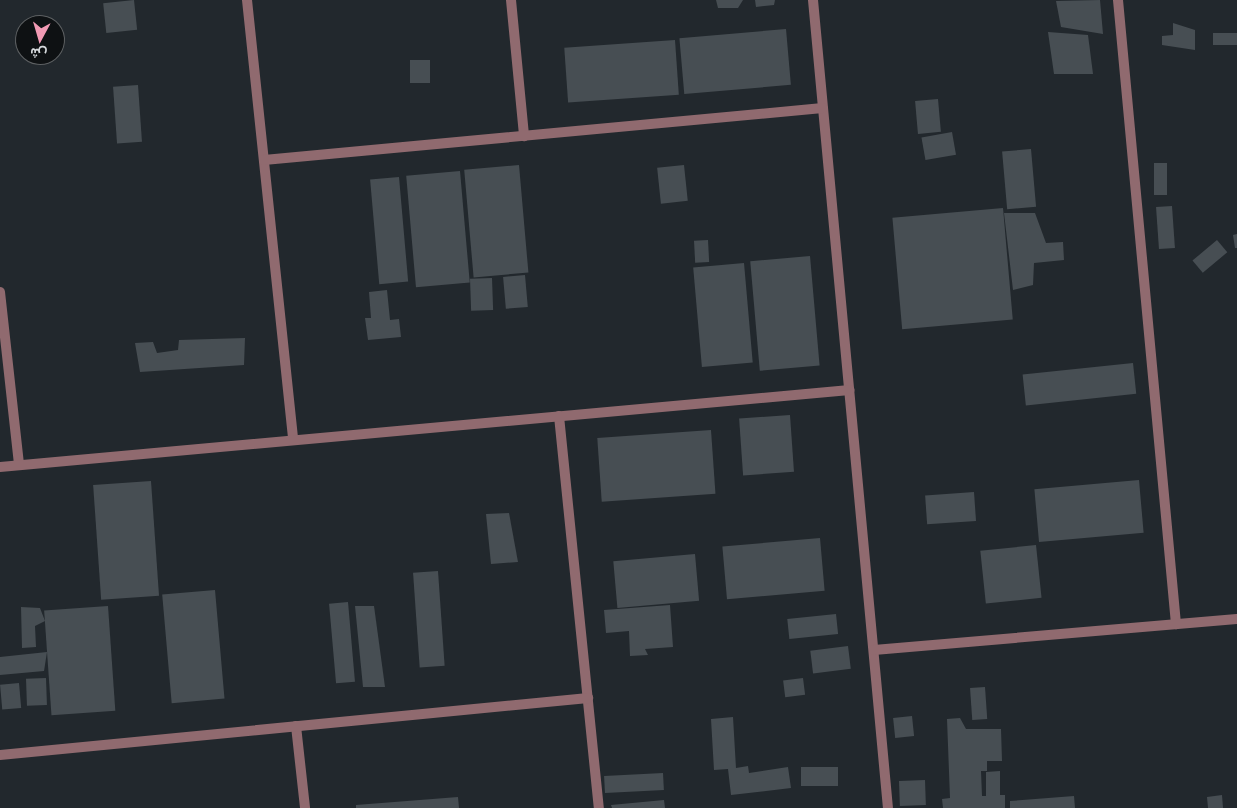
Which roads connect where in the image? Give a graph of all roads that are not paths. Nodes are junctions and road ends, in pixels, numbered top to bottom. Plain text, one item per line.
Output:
1 (247, 0) edge
2 (511, 0) edge
3 (813, 0) edge
4 (1118, 0) edge
5 (823, 108) junction
6 (524, 136) junction
7 (264, 160) junction
8 (0, 292) edge
9 (850, 390) junction
10 (559, 416) junction
11 (293, 440) junction
12 (19, 465) junction
13 (0, 467) edge
14 (1237, 618) edge
15 (1176, 624) junction
16 (874, 650) junction
17 (588, 698) junction
18 (296, 726) junction
19 (0, 755) edge
20 (305, 808) edge
21 (599, 808) edge
22 (888, 808) edge

1 - 7 street
2 - 6 street
3 - 5 street
4 - 15 street
5 - 6 street
5 - 9 street
6 - 7 street
7 - 11 street
8 - 12 street
9 - 10 street
9 - 16 street
10 - 11 street
10 - 17 street
11 - 12 street
12 - 13 street
14 - 15 street
15 - 16 street
16 - 22 street
17 - 18 street
17 - 21 street
18 - 19 street
18 - 20 street

